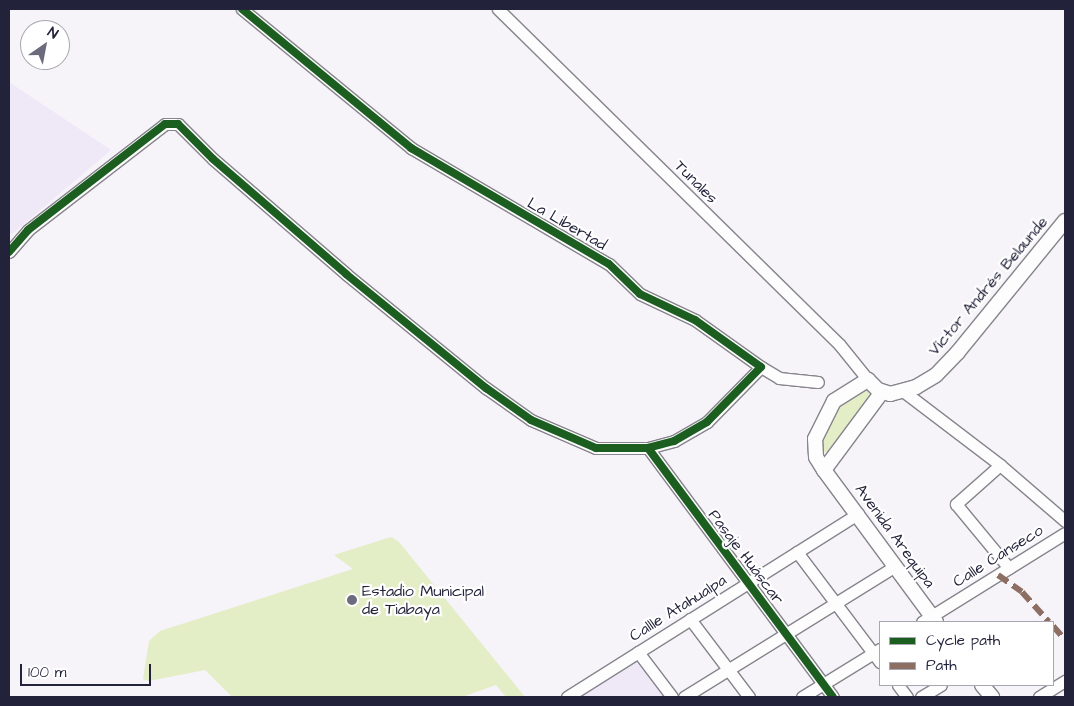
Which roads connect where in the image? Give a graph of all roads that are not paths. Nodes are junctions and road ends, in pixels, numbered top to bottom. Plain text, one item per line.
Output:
1 (498, 9) edge
2 (246, 10) edge
3 (1065, 221) edge
4 (9, 252) edge
5 (761, 367) junction
6 (868, 380) junction
7 (818, 382) dead end
8 (903, 391) junction
9 (882, 392) junction
10 (648, 448) junction
11 (1000, 465) junction
12 (824, 470) junction
13 (858, 514) junction
14 (1065, 522) edge
15 (1065, 533) edge
16 (797, 552) junction
17 (895, 566) junction
18 (1009, 568) junction
19 (748, 583) junction
20 (835, 603) junction
21 (690, 619) junction
22 (930, 620) edge
23 (786, 634) junction
24 (638, 652) junction
25 (878, 654) edge
26 (728, 670) junction
27 (1065, 681) edge
28 (823, 684) junction
29 (899, 686) edge
30 (939, 686) edge
31 (983, 686) edge
32 (567, 697) edge
33 (672, 697) edge
34 (684, 697) edge
35 (749, 697) edge
36 (802, 697) edge
37 (833, 697) edge
38 (907, 697) edge
39 (921, 697) edge
40 (992, 697) edge
41 (1039, 697) edge

1 - 6 street, Tunales
2 - 5 street, La Libertad
3 - 8 main road, Víctor Andrés Belaunde
4 - 10 street
5 - 7 street, La Libertad
5 - 10 street
6 - 9 main road
6 - 12 main road, Avenida Arequipa
8 - 9 main road, Víctor Andrés Belaunde
8 - 11 street
9 - 12 main road
10 - 19 street, Pasaje Huáscar
11 - 14 street
11 - 18 street
12 - 13 main road, Avenida Arequipa
13 - 16 street, Callle Atahualpa
13 - 17 main road, Avenida Arequipa
15 - 18 street, Calle Canseco
16 - 19 street, Callle Atahualpa
16 - 20 street
17 - 20 street
17 - 22 main road, Avenida Arequipa
18 - 22 street, Calle Canseco
19 - 21 street, Callle Atahualpa
19 - 23 street, Pasaje Huáscar
20 - 23 street
20 - 25 street
21 - 24 street, Callle Atahualpa
21 - 26 street
23 - 26 street
23 - 28 street, Pasaje Huáscar
24 - 32 street, Callle Atahualpa
24 - 33 street
25 - 28 street
26 - 34 street
26 - 35 street
27 - 41 street
28 - 36 street
28 - 37 street, Pasaje Huáscar
29 - 38 street
30 - 39 street
31 - 40 main road

